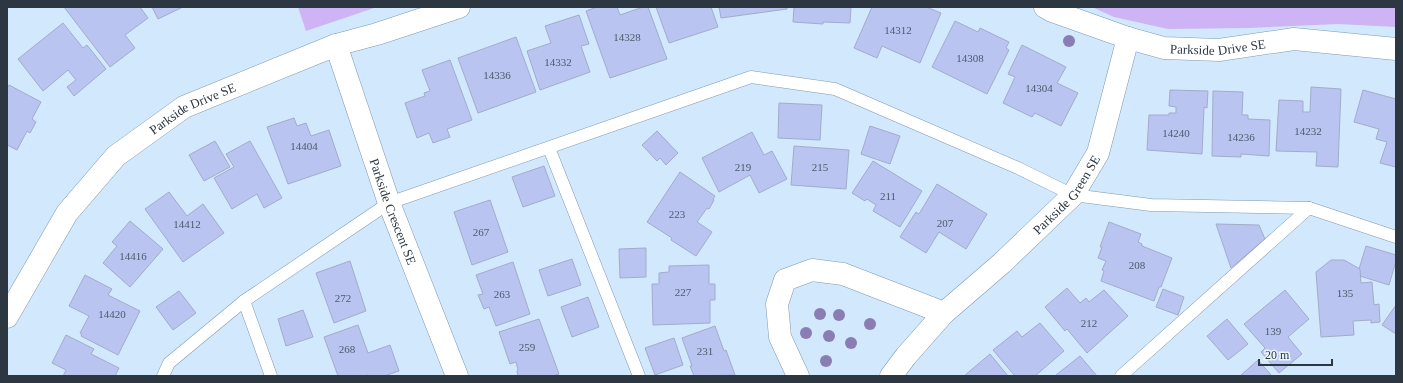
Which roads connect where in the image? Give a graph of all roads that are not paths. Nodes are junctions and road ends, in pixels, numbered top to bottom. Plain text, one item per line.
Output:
1 (459, 7) edge
2 (1045, 7) edge
3 (1128, 38) junction
4 (336, 45) junction
5 (1396, 49) edge
6 (549, 148) junction
7 (1073, 194) junction
8 (389, 203) junction
9 (1309, 208) junction
10 (1396, 237) edge
11 (244, 301) junction
12 (944, 313) junction
13 (7, 317) edge
14 (163, 376) edge
15 (271, 376) edge
16 (457, 376) edge
17 (639, 376) edge
18 (798, 376) edge
19 (891, 376) edge
20 (1121, 376) edge

1 - 4 street, Parkside Drive SE
2 - 3 street, Parkside Drive SE
3 - 5 street, Parkside Drive SE
3 - 7 street, Parkside Green SE
4 - 8 street, Parkside Crescent SE
4 - 13 street, Parkside Drive SE
6 - 7 lane
6 - 8 lane
6 - 17 lane
7 - 9 lane
7 - 12 street, Parkside Green SE
8 - 11 lane
8 - 16 street, Parkside Crescent SE
9 - 10 lane
9 - 20 lane
11 - 14 lane
11 - 15 lane
12 - 18 street
12 - 19 street, Parkside Green SE

